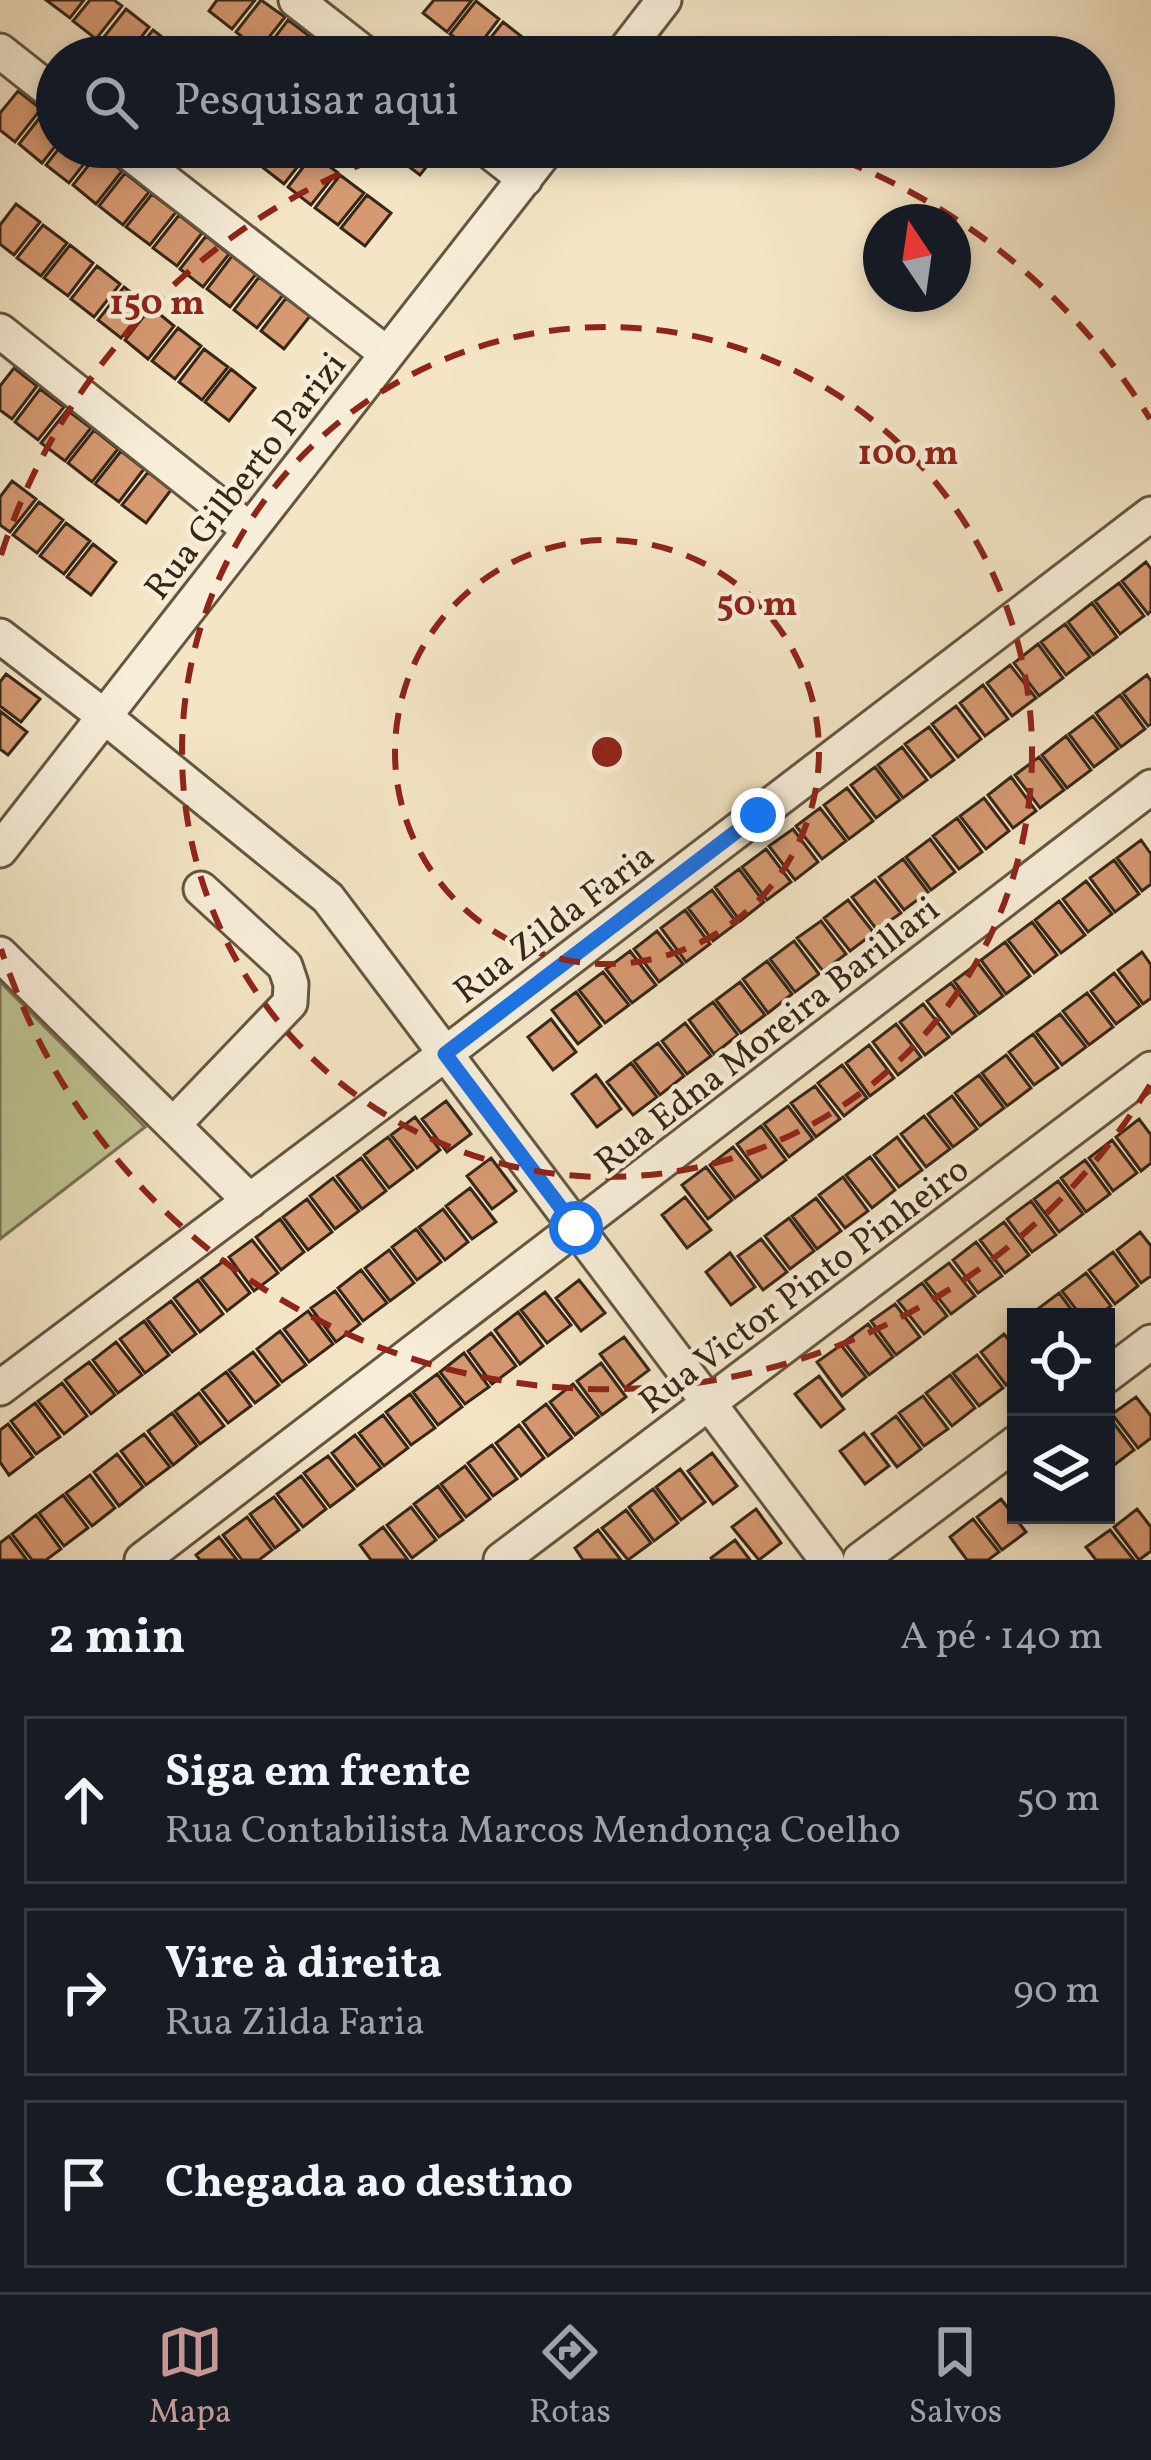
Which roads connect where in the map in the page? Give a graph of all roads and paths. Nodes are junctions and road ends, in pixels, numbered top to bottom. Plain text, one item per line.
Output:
1 (296, 0) edge
2 (658, 2) edge
3 (342, 36) edge
4 (635, 36) edge
5 (0, 51) edge
6 (36, 79) edge
7 (149, 168) edge
8 (512, 168) edge
9 (533, 168) edge
10 (525, 178) junction
11 (0, 331) edge
12 (387, 354) junction
13 (1151, 514) edge
14 (250, 530) junction
15 (0, 636) edge
16 (105, 716) junction
17 (1151, 787) edge
18 (0, 850) edge
19 (201, 889) dead end
20 (0, 954) edge
21 (445, 1054) junction
22 (1151, 1069) edge
23 (173, 1125) junction
24 (250, 1201) junction
25 (576, 1228) junction
26 (1151, 1342) edge
27 (1115, 1369) edge
28 (0, 1388) edge
29 (710, 1404) junction
30 (1007, 1450) edge
31 (142, 1560) edge
32 (501, 1560) edge
33 (827, 1560) edge
34 (860, 1560) edge

1 - 3 street
2 - 4 street
5 - 6 street
7 - 12 street
8 - 10 street
9 - 10 street, Rua Gilberto Parizi
10 - 12 street, Rua Gilberto Parizi
11 - 14 street
12 - 14 street, Rua Gilberto Parizi
13 - 21 street, Rua Zilda Faria
14 - 16 street, Rua Gilberto Parizi
15 - 16 street
16 - 18 street, Rua Gilberto Parizi
16 - 21 street
17 - 25 street, Rua Edna Moreira Barillari
19 - 23 street
20 - 23 street
21 - 24 street, Rua Zilda Faria
21 - 25 street
22 - 29 street, Rua Victor Pinto Pinheiro
23 - 24 street
24 - 28 street, Rua Zilda Faria
25 - 29 street
25 - 31 street, Rua Edna Moreira Barillari
26 - 27 street
29 - 32 street, Rua Victor Pinto Pinheiro
29 - 33 street
30 - 34 street

